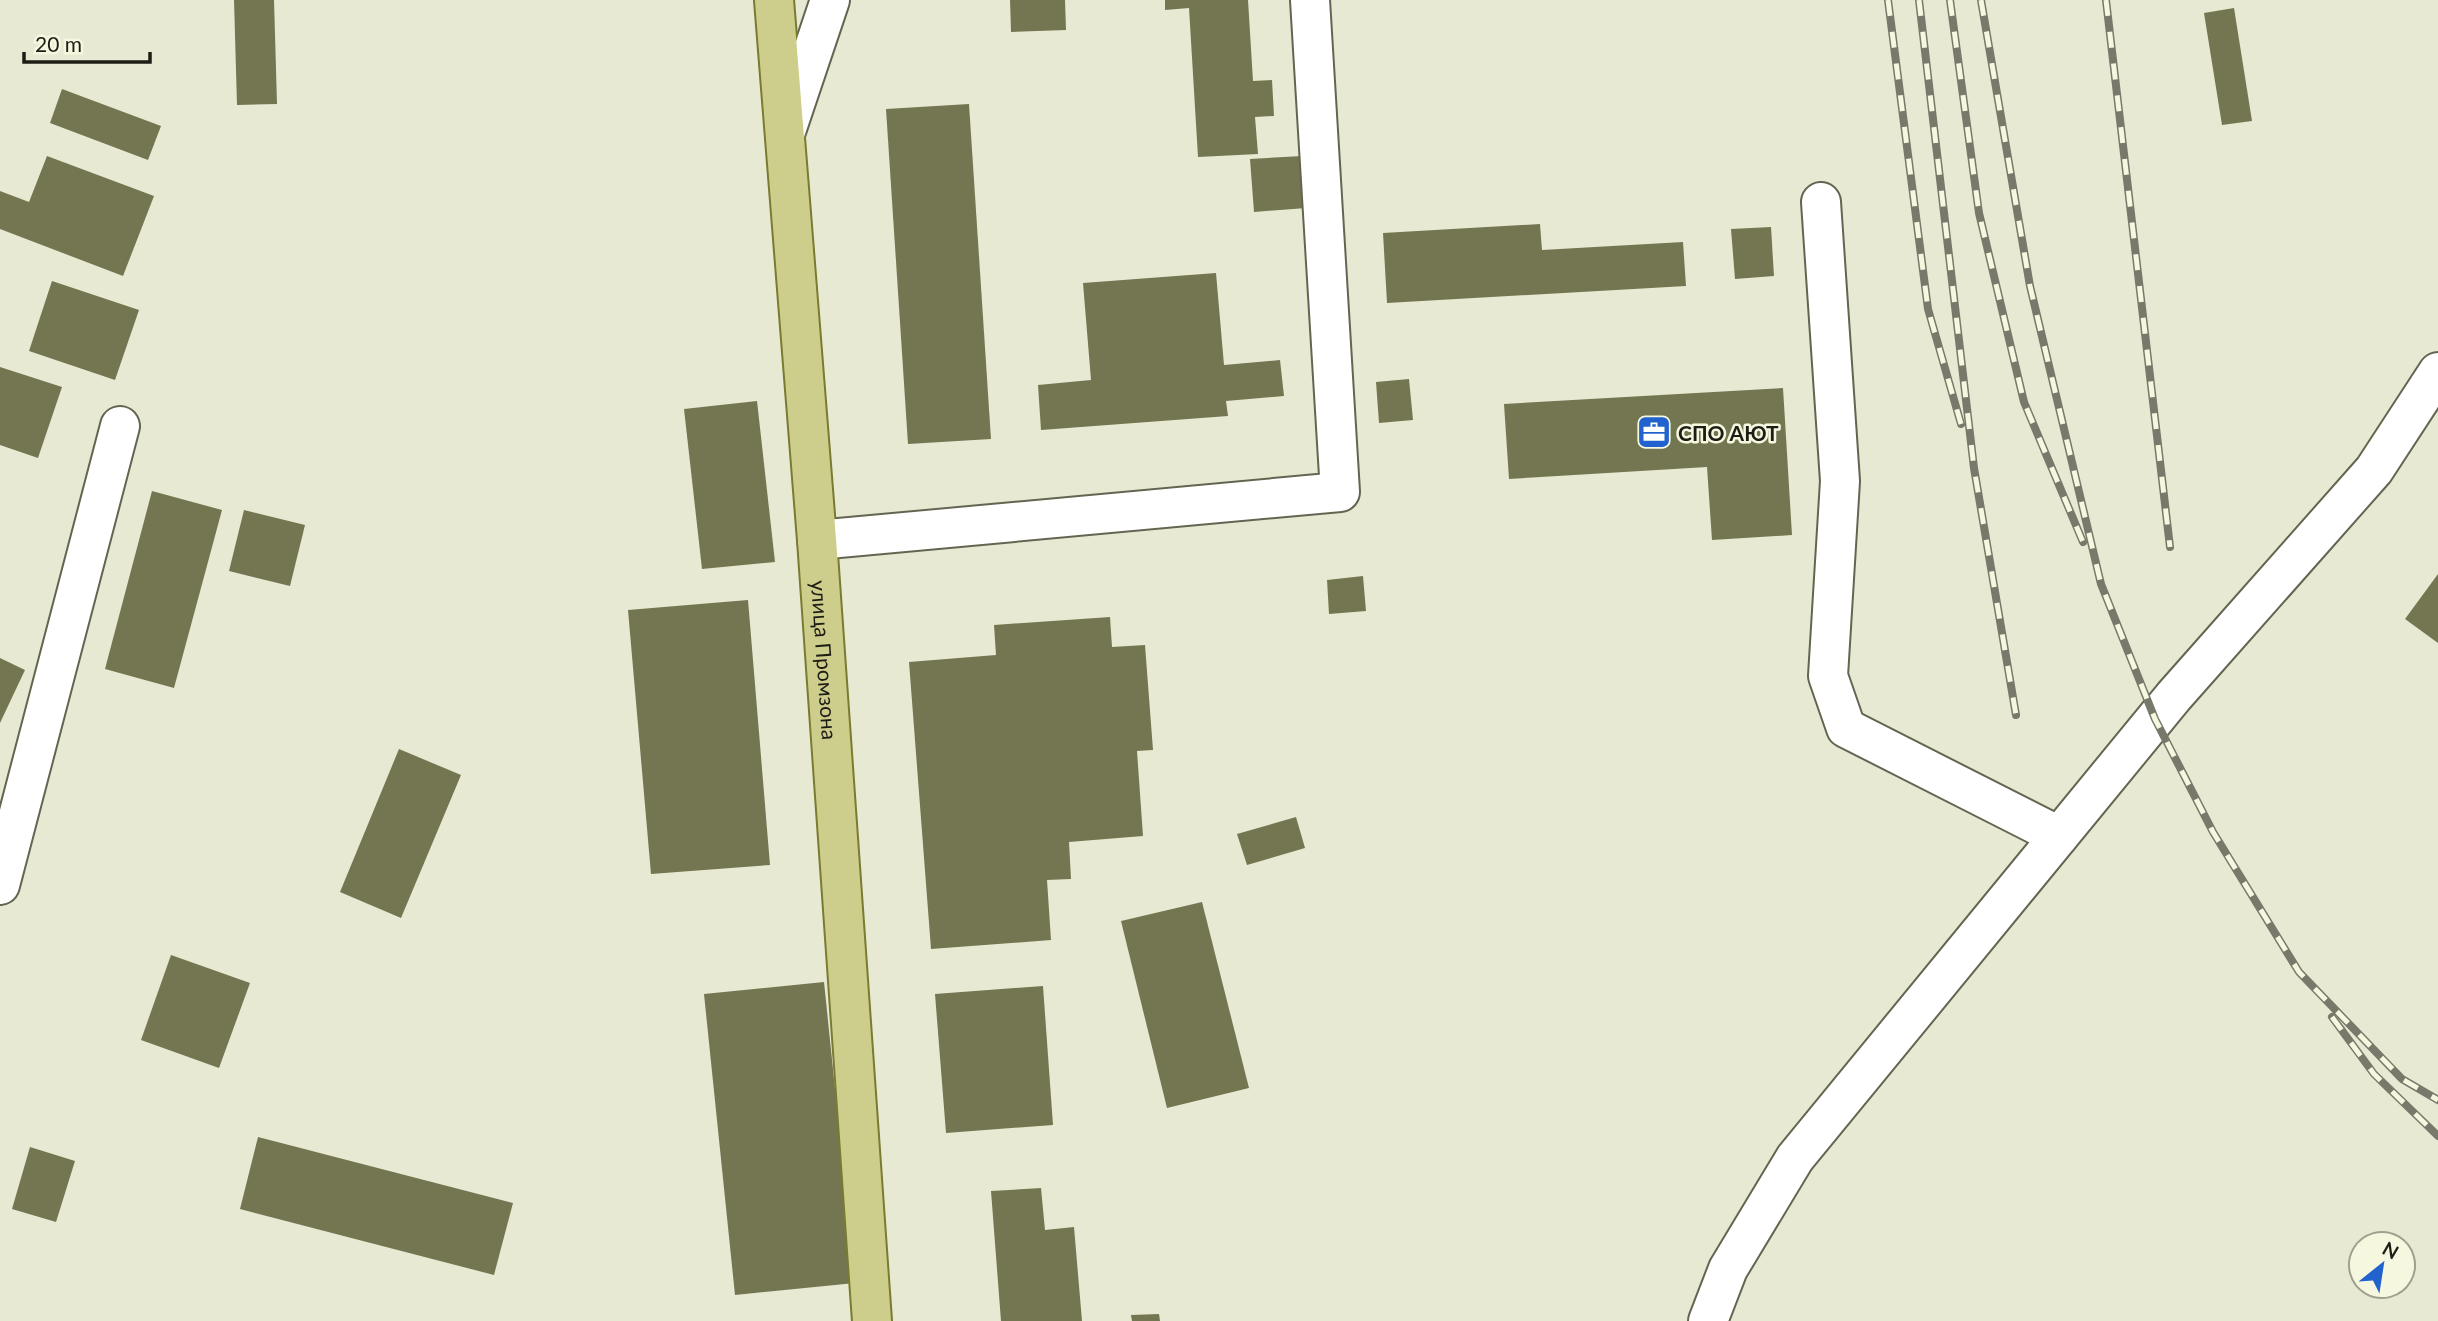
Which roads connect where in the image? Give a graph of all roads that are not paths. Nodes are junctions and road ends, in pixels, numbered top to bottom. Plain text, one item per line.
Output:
1 (774, 0) edge
2 (830, 0) edge
3 (1310, 0) edge
4 (785, 134) junction
5 (1821, 202) dead end
6 (2438, 372) edge
7 (120, 426) dead end
8 (817, 540) junction
9 (2059, 836) junction
10 (0, 885) edge
11 (872, 1321) edge
12 (1708, 1321) edge

1 - 4 main road, улица Промзона
2 - 4 street
3 - 8 street
4 - 8 main road, улица Промзона
5 - 9 street
6 - 9 street
7 - 10 street
8 - 11 main road, улица Промзона
9 - 12 street

